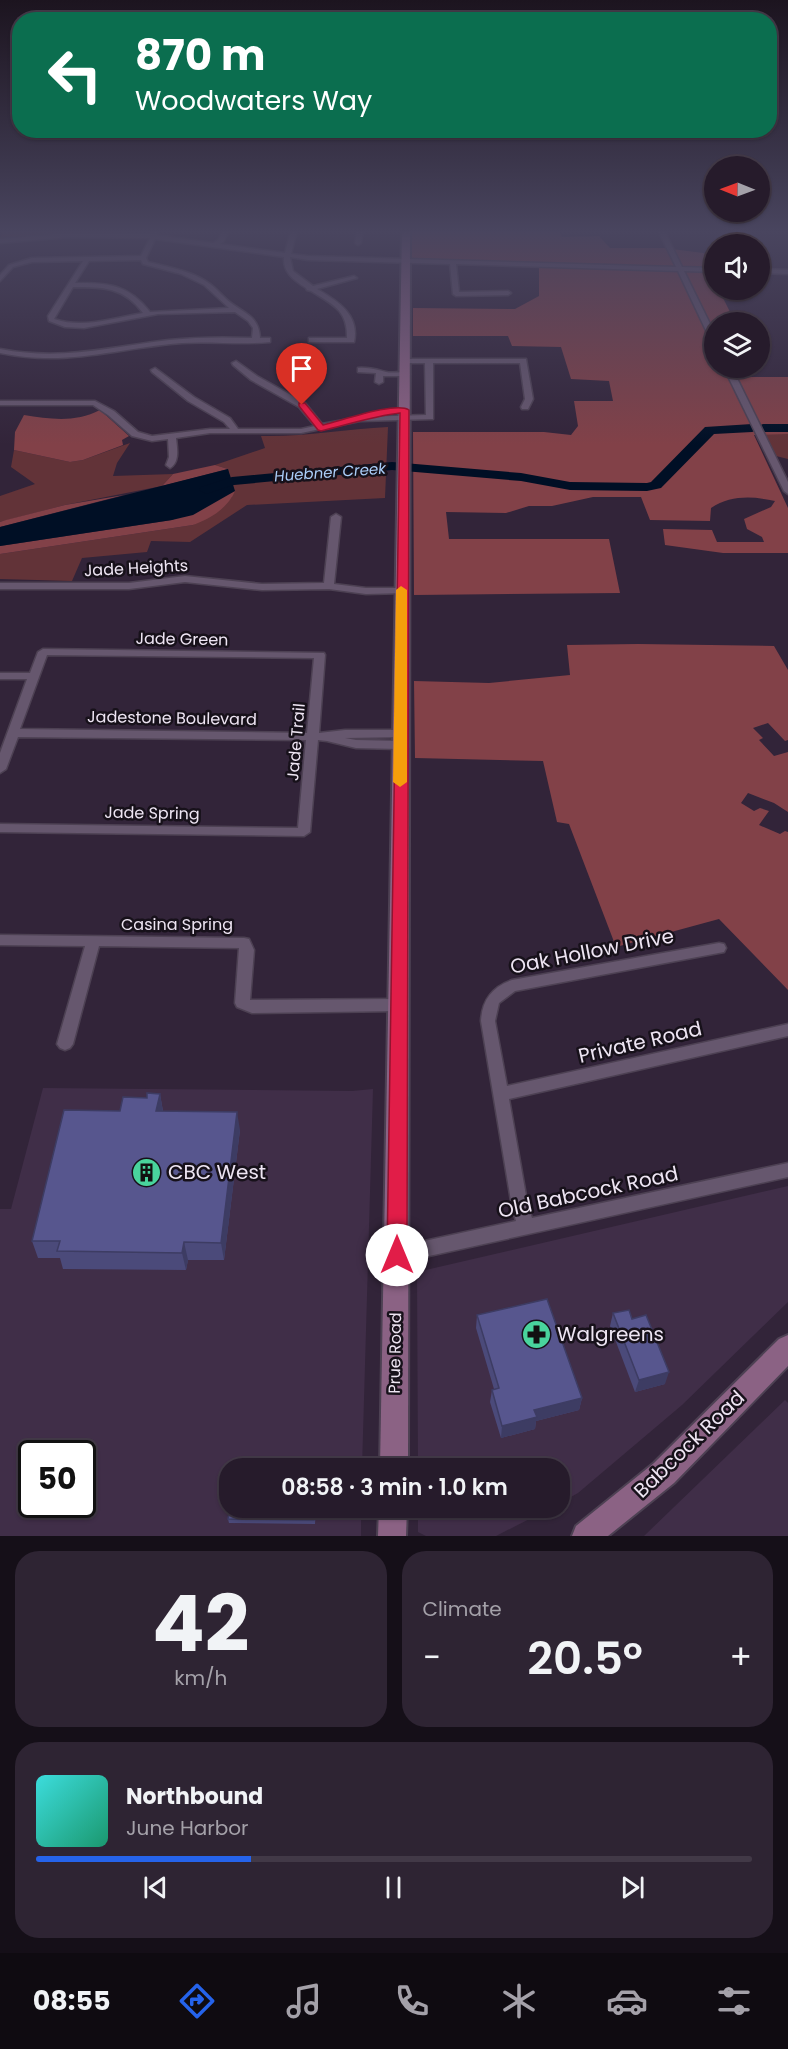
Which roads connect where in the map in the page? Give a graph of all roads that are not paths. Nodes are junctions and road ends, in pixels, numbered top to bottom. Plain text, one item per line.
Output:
1 (60, 302) edge
2 (137, 302) edge
3 (226, 302) edge
4 (333, 302) edge
5 (405, 302) edge
6 (696, 302) edge
7 (236, 310) junction
8 (148, 314) junction
9 (704, 318) edge
10 (256, 340) junction
11 (267, 340) dead end
12 (312, 340) dead end
13 (0, 351) edge
14 (406, 361) junction
15 (429, 361) junction
16 (237, 363) dead end
17 (155, 370) dead end
18 (361, 370) dead end
19 (406, 374) junction
20 (733, 378) edge
21 (0, 403) edge
22 (525, 407) dead end
23 (404, 413) junction
24 (321, 428) junction
25 (235, 430) junction
26 (172, 437) junction
27 (774, 462) junction
28 (788, 462) edge
29 (170, 465) dead end
30 (788, 491) edge
31 (336, 517) dead end
32 (0, 586) edge
33 (329, 586) junction
34 (401, 587) junction
35 (320, 655) joint
36 (0, 676) edge
37 (34, 676) junction
38 (13, 733) junction
39 (313, 737) junction
40 (401, 739) junction
41 (0, 769) edge
42 (0, 828) edge
43 (304, 832) joint
44 (0, 940) edge
45 (93, 942) junction
46 (719, 948) dead end
47 (398, 1005) junction
48 (788, 1030) edge
49 (66, 1044) dead end
50 (501, 1094) junction
51 (788, 1170) edge
52 (526, 1227) junction
53 (397, 1255) junction
54 (788, 1348) edge
55 (394, 1458) edge
56 (393, 1518) edge
57 (392, 1536) edge
58 (586, 1536) edge

1 - 8 street
2 - 8 street
3 - 7 street
4 - 12 street
5 - 14 main road, Prue Road
6 - 9 street
7 - 8 street
7 - 10 street
10 - 11 street
10 - 13 street
14 - 15 street
14 - 19 main road, Prue Road
15 - 22 street
15 - 23 street
16 - 24 street
17 - 25 street
18 - 19 street
19 - 23 main road, Prue Road
20 - 27 street
21 - 26 street
23 - 24 street
23 - 34 main road, Prue Road
24 - 25 street
25 - 26 street
26 - 29 street
27 - 28 street
27 - 30 street
31 - 33 street
32 - 33 street, Jade Heights
33 - 34 street, Jade Heights
34 - 40 main road, Prue Road
35 - 37 street, Jade Green
35 - 39 street, Jade Trail
36 - 37 street
37 - 38 street
38 - 39 street, Jadestone Boulevard
38 - 41 street
39 - 40 street, Jadestone Boulevard
39 - 43 street, Jade Trail
40 - 47 main road, Prue Road
42 - 43 street, Jade Spring
44 - 45 street, Casina Spring
45 - 47 street, Casina Spring
45 - 49 street
46 - 50 street, Oak Hollow Drive
47 - 53 main road, Prue Road
48 - 50 street, Private Road
50 - 52 street, Oak Hollow Drive
51 - 52 street, Old Babcock Road
52 - 53 street, Old Babcock Road
53 - 55 main road, Prue Road
54 - 58 main road, Babcock Road
56 - 57 main road

